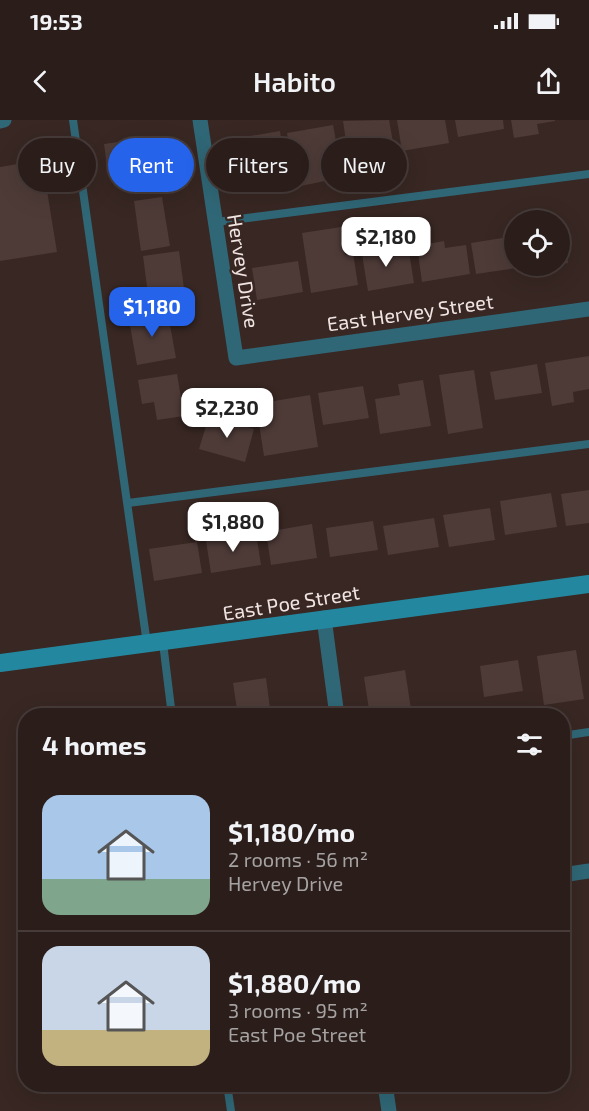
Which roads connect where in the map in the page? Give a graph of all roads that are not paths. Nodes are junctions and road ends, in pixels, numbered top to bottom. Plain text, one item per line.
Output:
1 (73, 120) edge
2 (200, 120) edge
3 (589, 174) edge
4 (216, 222) junction
5 (589, 309) edge
6 (236, 358) joint
7 (589, 444) edge
8 (128, 503) junction
9 (589, 584) edge
10 (324, 618) junction
11 (155, 644) junction
12 (0, 663) edge
13 (170, 708) edge
14 (336, 708) edge
15 (589, 732) edge
16 (570, 735) edge
17 (589, 871) edge
18 (570, 874) edge
19 (228, 1092) edge
20 (386, 1092) edge
21 (231, 1111) edge
22 (389, 1111) edge

1 - 8 lane
2 - 4 street, Hervey Drive
3 - 4 lane
4 - 6 street, Hervey Drive
5 - 6 street, East Hervey Street
7 - 8 lane
8 - 11 lane
9 - 10 street, East Poe Street
10 - 11 street, East Poe Street
10 - 14 street
11 - 12 street, East Poe Street
11 - 13 lane
15 - 16 lane
17 - 18 street
19 - 21 lane
20 - 22 street

